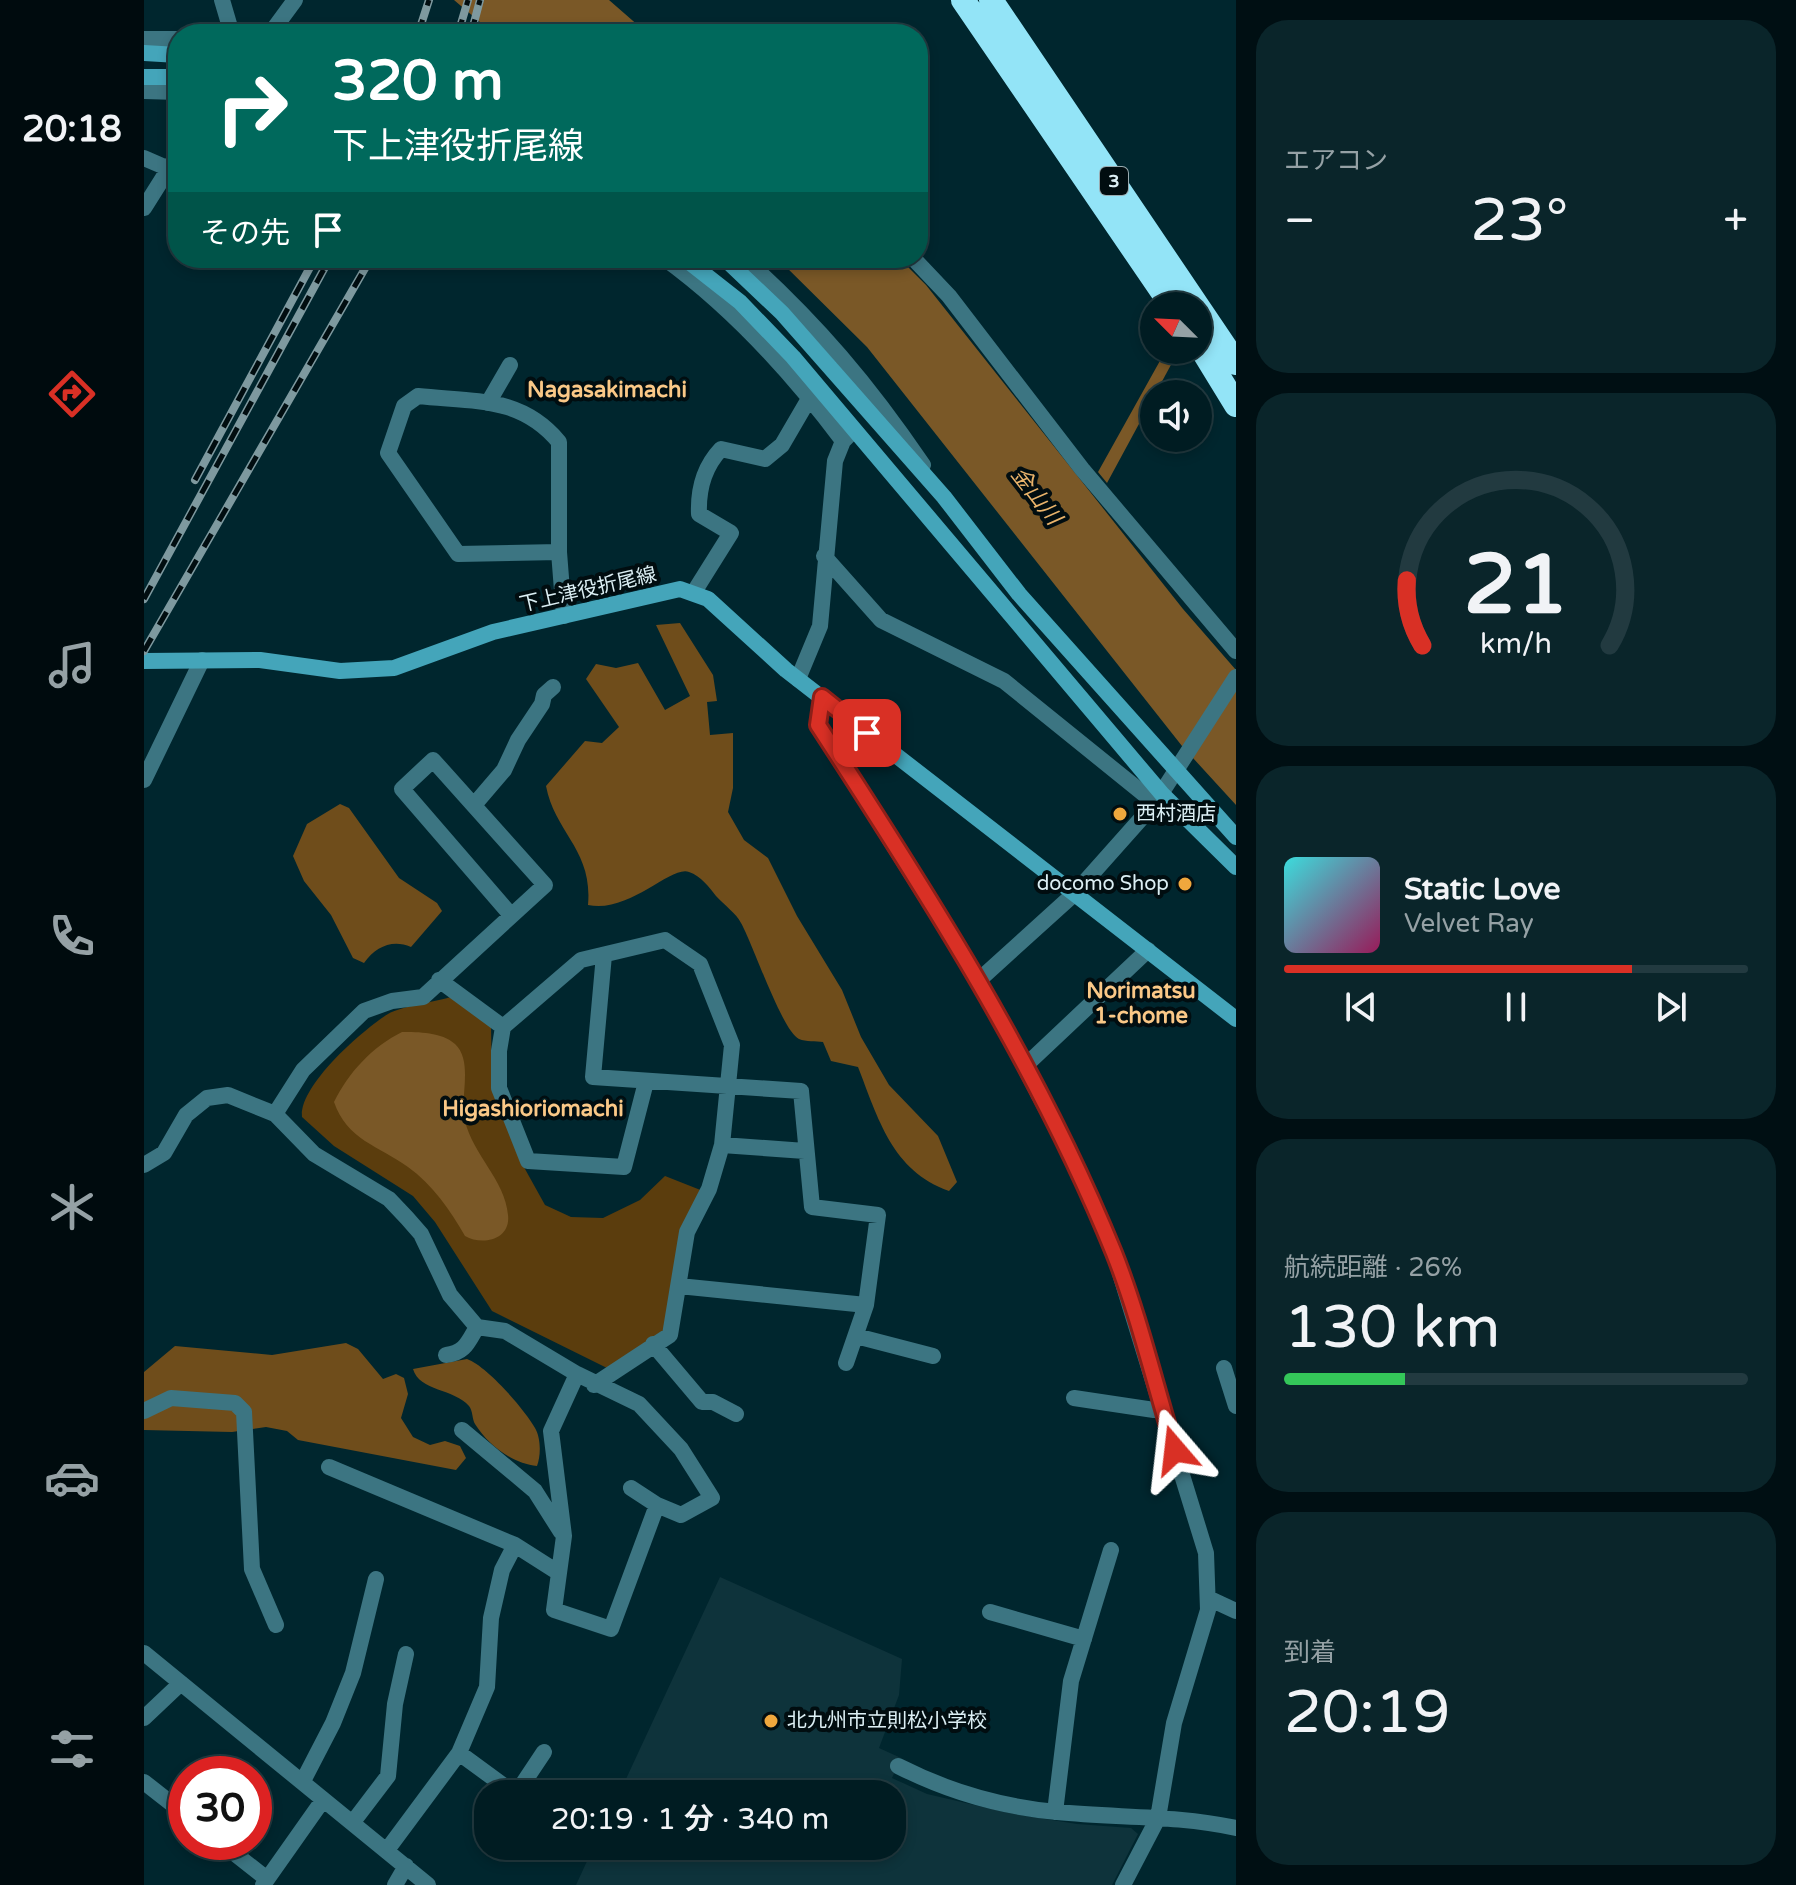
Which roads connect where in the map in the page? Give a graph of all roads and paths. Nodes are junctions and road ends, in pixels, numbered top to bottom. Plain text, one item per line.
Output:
1 (222, 0) edge
2 (295, 0) edge
3 (963, 0) edge
4 (991, 0) edge
5 (229, 24) edge
6 (277, 24) edge
7 (144, 39) edge
8 (168, 39) edge
9 (144, 53) edge
10 (168, 54) edge
11 (144, 77) edge
12 (168, 77) edge
13 (144, 91) edge
14 (168, 92) edge
15 (144, 158) edge
16 (167, 168) joint
17 (144, 208) edge
18 (677, 268) edge
19 (697, 268) edge
20 (736, 268) edge
21 (755, 268) edge
22 (922, 268) edge
23 (1162, 292) edge
24 (1236, 363) edge
25 (1211, 364) edge
26 (510, 365) dead end
27 (810, 397) junction
28 (488, 403) junction
29 (1236, 405) edge
30 (849, 435) junction
31 (944, 497) junction
32 (559, 552) junction
33 (824, 556) junction
34 (694, 592) junction
35 (564, 616) junction
36 (1236, 651) edge
37 (202, 660) junction
38 (144, 661) edge
39 (1236, 677) edge
40 (798, 679) junction
41 (553, 687) dead end
42 (822, 697) junction
43 (1174, 772) junction
44 (144, 780) edge
45 (1158, 798) junction
46 (474, 805) junction
47 (1236, 837) edge
48 (1236, 867) edge
49 (1074, 894) junction
50 (510, 914) junction
51 (1148, 950) junction
52 (604, 955) junction
53 (439, 980) junction
54 (978, 981) junction
55 (1236, 1019) edge
56 (503, 1027) junction
57 (1025, 1066) junction
58 (646, 1082) junction
59 (725, 1087) junction
60 (275, 1114) junction
61 (722, 1145) junction
62 (805, 1151) junction
63 (144, 1165) edge
64 (679, 1286) junction
65 (866, 1305) junction
66 (477, 1327) junction
67 (856, 1336) junction
68 (653, 1344) junction
69 (446, 1355) dead end
70 (933, 1356) dead end
71 (846, 1363) dead end
72 (1224, 1368) dead end
73 (577, 1374) junction
74 (594, 1385) junction
75 (1074, 1398) dead end
76 (1236, 1406) edge
77 (1154, 1410) dead end
78 (144, 1411) edge
79 (736, 1414) dead end
80 (462, 1430) dead end
81 (329, 1467) dead end
82 (631, 1488) dead end
83 (657, 1505) junction
84 (564, 1536) junction
85 (515, 1545) junction
86 (1111, 1550) dead end
87 (559, 1573) junction
88 (376, 1579) dead end
89 (1208, 1598) junction
90 (1236, 1611) edge
91 (990, 1612) dead end
92 (276, 1625) dead end
93 (1084, 1639) junction
94 (144, 1653) edge
95 (406, 1654) dead end
96 (181, 1683) junction
97 (144, 1718) edge
98 (544, 1752) dead end
99 (459, 1753) junction
100 (898, 1766) dead end
101 (497, 1780) edge
102 (525, 1780) edge
103 (303, 1781) junction
104 (144, 1782) edge
105 (323, 1800) junction
106 (168, 1801) edge
107 (1055, 1812) junction
108 (1158, 1818) junction
109 (353, 1822) junction
110 (1236, 1828) edge
111 (387, 1850) junction
112 (240, 1860) edge
113 (406, 1866) junction
114 (265, 1882) edge
115 (395, 1885) edge
116 (428, 1885) edge
117 (1123, 1885) edge

1 - 5 street
2 - 6 street
3 - 23 highway, 3
4 - 24 highway, 3
7 - 8 street
9 - 10 street
11 - 12 street
13 - 14 street
15 - 16 street
16 - 17 street
18 - 27 street
19 - 30 street
20 - 31 street
21 - 31 street
22 - 36 street
25 - 29 highway
26 - 28 street
27 - 30 street
27 - 34 street
28 - 32 street
28 - 32 street
30 - 33 street
30 - 45 street
31 - 43 street
32 - 35 street
33 - 40 street
33 - 45 street
34 - 35 street, 下上津役折尾線
34 - 40 street
35 - 37 street, 下上津役折尾線
37 - 38 street, 下上津役折尾線
37 - 44 street
39 - 43 street
40 - 42 street
41 - 46 street
42 - 49 street
42 - 54 street
43 - 45 street
43 - 47 street
45 - 48 street
45 - 49 street
46 - 50 street
46 - 50 street
49 - 51 street
49 - 54 street
50 - 53 street
51 - 55 street
51 - 57 street
52 - 56 street
52 - 58 street
52 - 59 street
53 - 56 street
53 - 60 street
54 - 57 street
56 - 58 street
57 - 89 street
58 - 59 street
59 - 61 street
59 - 62 street
60 - 63 street
60 - 66 street
61 - 62 street
61 - 64 street
62 - 65 street
64 - 65 street
64 - 68 street
65 - 67 street
66 - 69 street
66 - 73 street
67 - 70 street
67 - 71 street
68 - 74 street
68 - 79 street
72 - 76 street
73 - 74 street
73 - 84 street
74 - 83 street
75 - 77 street
78 - 92 street
80 - 84 street
81 - 85 street
82 - 83 street
83 - 87 street
84 - 87 street
85 - 87 street
85 - 99 street
86 - 93 street
88 - 103 street
89 - 90 street
89 - 108 street
91 - 93 street
93 - 107 street
94 - 96 street
95 - 109 street
96 - 97 street
96 - 103 street
98 - 102 street
99 - 101 street
99 - 111 street
100 - 107 street
103 - 105 street
104 - 106 street
105 - 109 street
105 - 114 street
107 - 108 street
108 - 110 street
108 - 117 street
109 - 111 street
111 - 113 street
112 - 114 street
113 - 115 street
113 - 116 street

